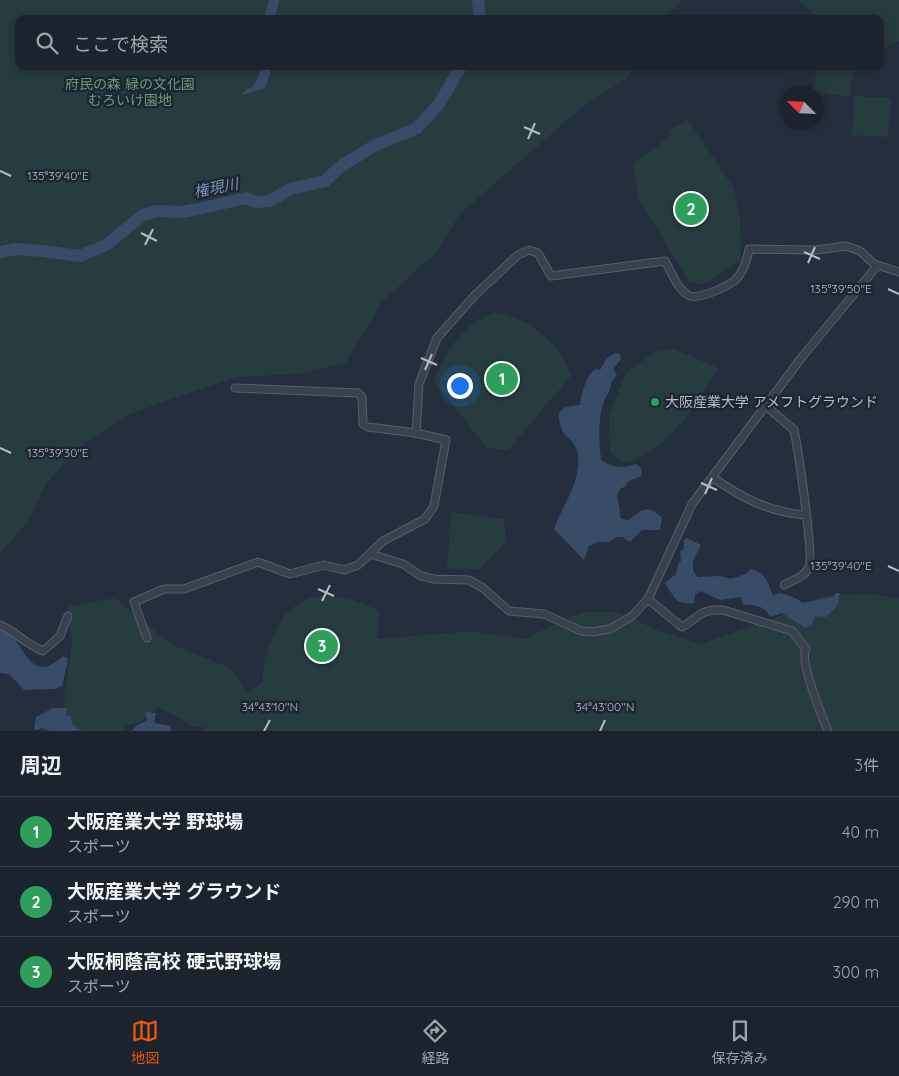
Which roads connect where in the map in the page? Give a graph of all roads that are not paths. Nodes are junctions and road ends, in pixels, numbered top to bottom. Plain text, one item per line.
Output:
1 (878, 266) junction
2 (899, 272) edge
3 (235, 388) dead end
4 (766, 406) junction
5 (416, 433) junction
6 (712, 477) junction
7 (805, 515) junction
8 (370, 554) junction
9 (784, 585) dead end
10 (648, 600) junction
11 (68, 616) dead end
12 (0, 624) edge
13 (147, 638) dead end
14 (828, 731) edge

1 - 2 street
1 - 4 street
1 - 5 street
3 - 5 street
4 - 6 street
4 - 7 street
5 - 8 street
6 - 7 street
6 - 10 street
7 - 9 street
8 - 10 street
8 - 13 street
10 - 14 street
11 - 12 street

